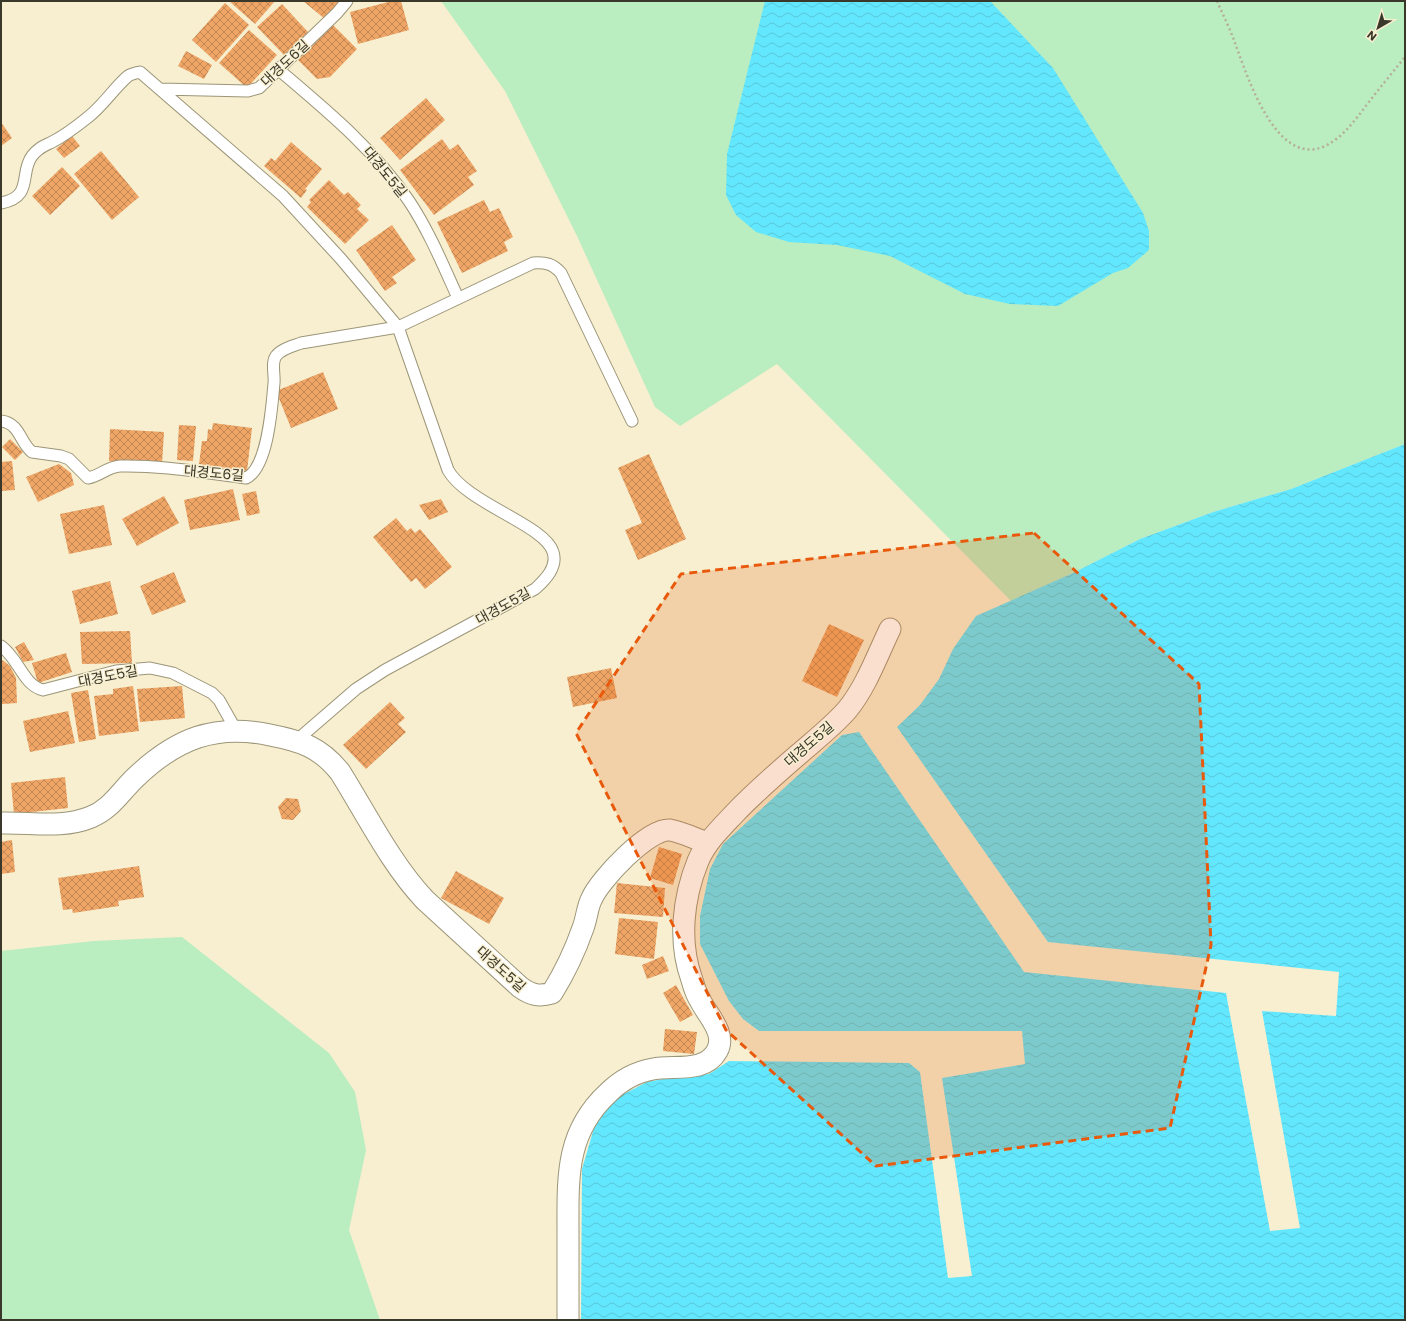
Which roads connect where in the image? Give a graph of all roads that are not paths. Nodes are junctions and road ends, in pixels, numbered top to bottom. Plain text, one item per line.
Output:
1 (347, 1) edge
2 (279, 70) junction
3 (160, 89) junction
4 (1, 203) edge
5 (458, 298) junction
6 (398, 327) junction
7 (1, 421) edge
8 (632, 421) dead end
9 (890, 630) dead end
10 (1, 646) edge
11 (236, 730) junction
12 (297, 740) junction
13 (1, 823) edge
14 (707, 843) junction
15 (568, 1320) edge

1 - 2 lane, 대경도6길
2 - 3 lane, 대경도6길
2 - 5 lane, 대경도5길
3 - 4 lane
3 - 6 lane
5 - 6 lane
5 - 8 lane
6 - 7 lane, 대경도6길
6 - 12 lane, 대경도5길
9 - 14 street, 대경도5길
10 - 11 lane, 대경도5길
11 - 12 street, 대경도5길
11 - 13 street, 대경도5길
12 - 14 street, 대경도5길
14 - 15 street, 대경도5길

